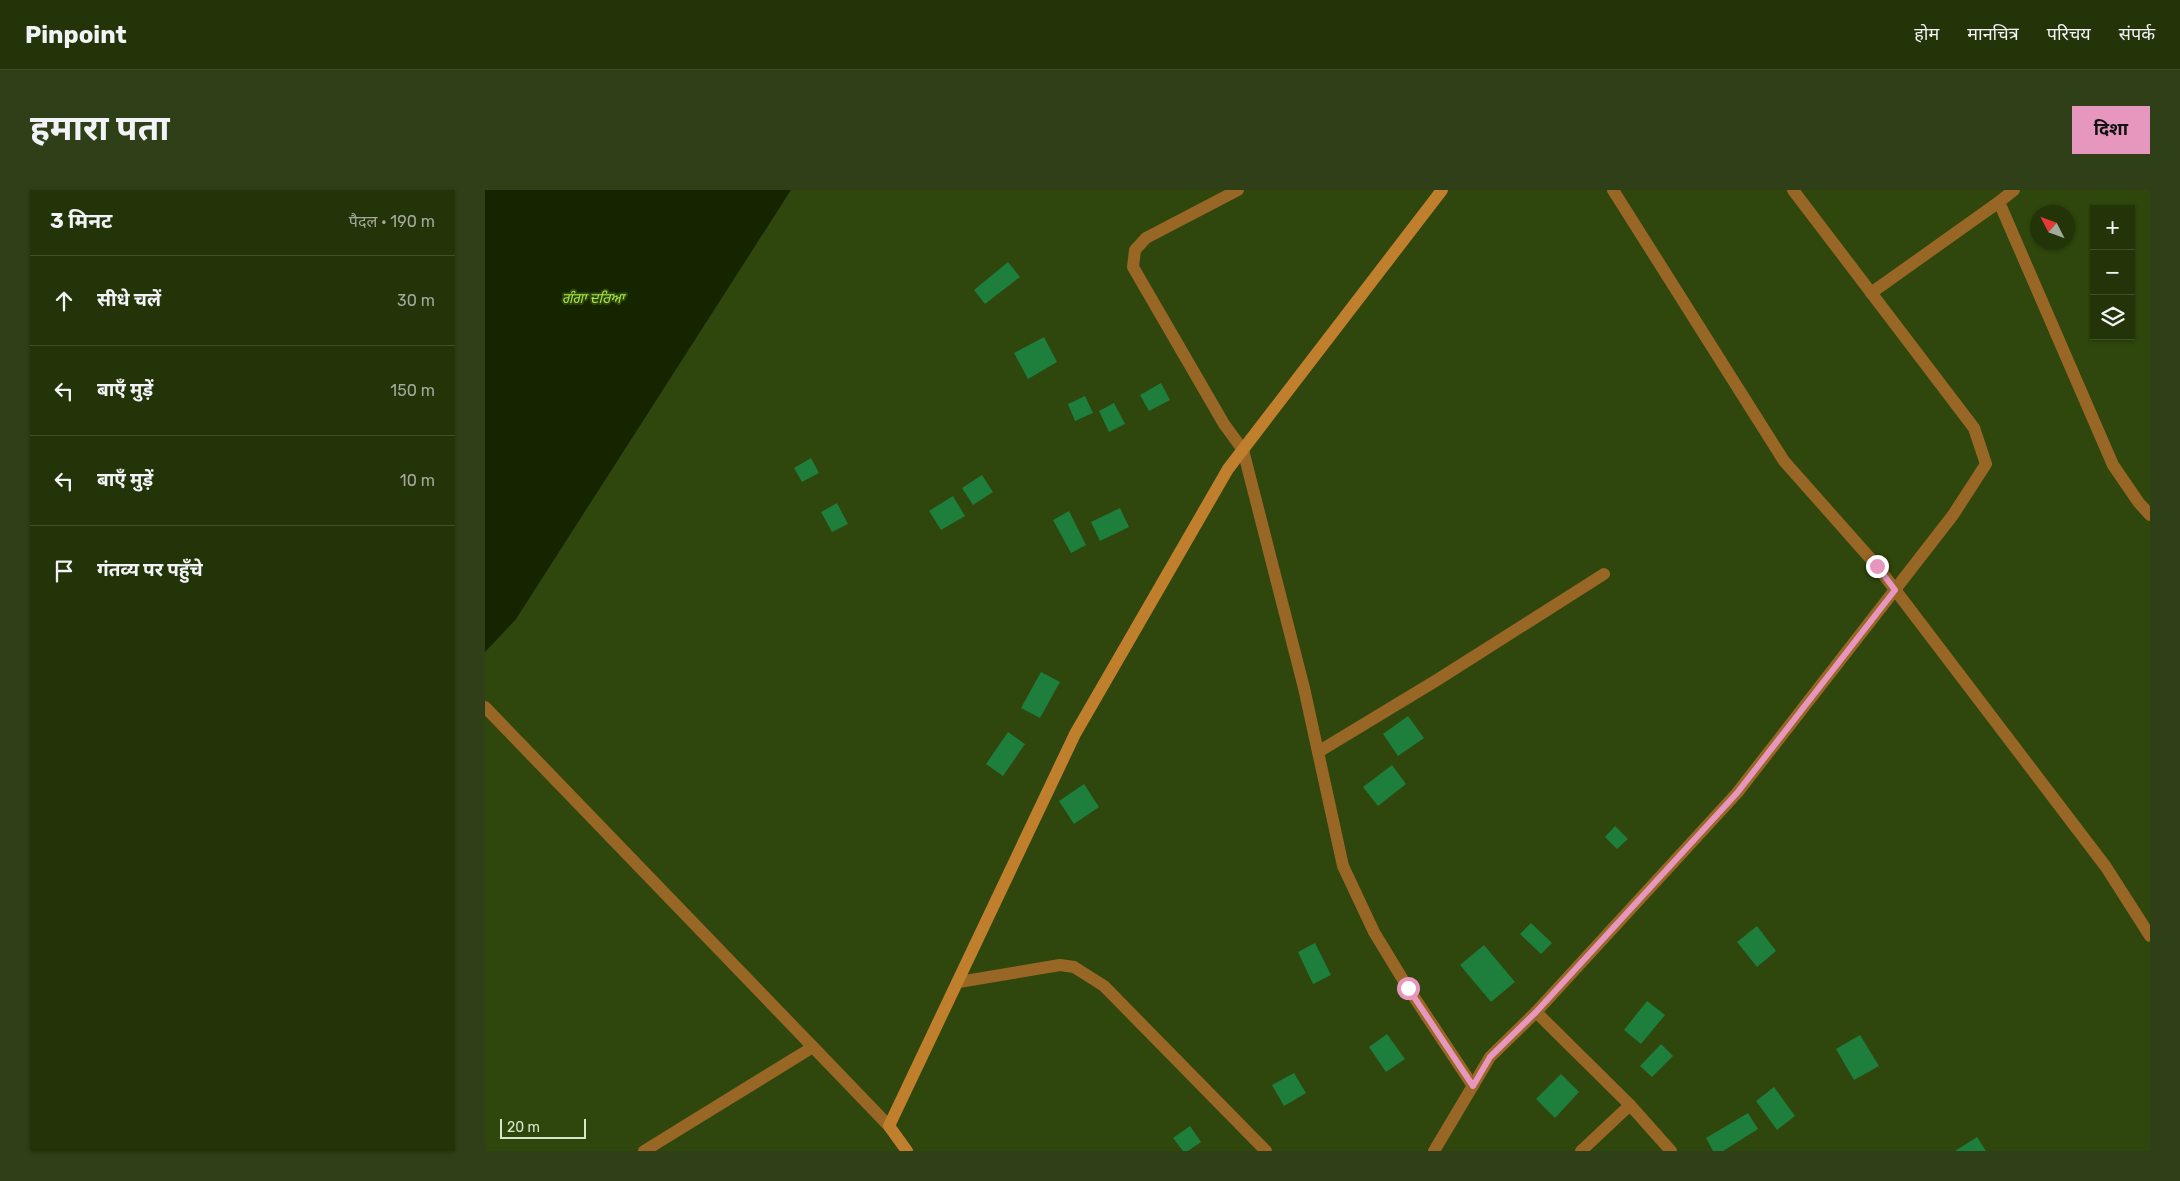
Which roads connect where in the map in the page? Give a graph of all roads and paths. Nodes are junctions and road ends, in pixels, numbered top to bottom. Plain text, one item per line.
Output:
1 (1238, 190) edge
2 (1442, 190) edge
3 (1613, 190) edge
4 (1793, 190) edge
5 (2014, 190) edge
6 (1999, 202) junction
7 (1871, 293) junction
8 (1243, 450) junction
9 (2150, 515) edge
10 (1603, 574) dead end
11 (1895, 590) junction
12 (485, 707) edge
13 (1318, 752) junction
14 (2150, 936) edge
15 (959, 982) junction
16 (1536, 1012) junction
17 (813, 1046) junction
18 (1473, 1086) junction
19 (1630, 1105) junction
20 (889, 1126) junction
21 (644, 1151) edge
22 (907, 1151) edge
23 (1266, 1151) edge
24 (1434, 1151) edge
25 (1581, 1151) edge
26 (1671, 1151) edge

1 - 8 street
2 - 8 street
3 - 11 street
4 - 7 street
5 - 6 street
6 - 7 street
6 - 9 street
7 - 11 street
8 - 13 street
8 - 15 street
10 - 13 street
11 - 14 street
11 - 16 street
12 - 17 street
13 - 18 street
15 - 20 street
15 - 23 street
16 - 18 street
16 - 19 street
17 - 20 street
17 - 21 street
18 - 24 street
19 - 25 street
19 - 26 street
20 - 22 street

